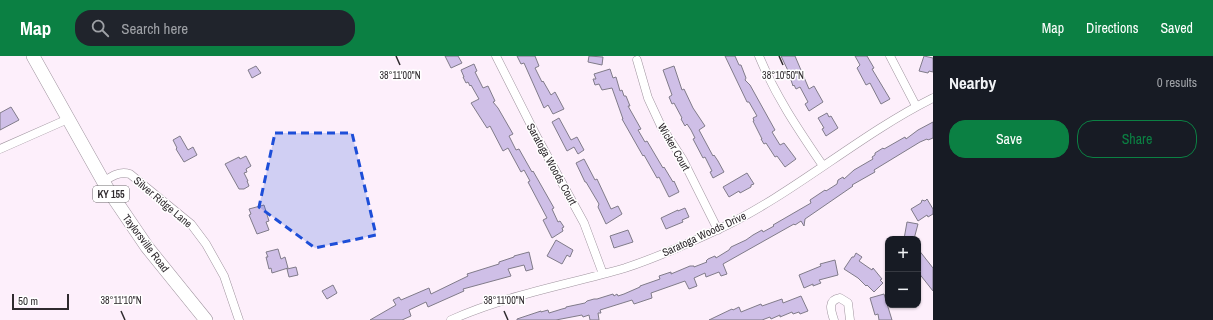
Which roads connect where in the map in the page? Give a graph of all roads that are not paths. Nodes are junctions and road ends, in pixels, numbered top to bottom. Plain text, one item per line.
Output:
1 (33, 56) edge
2 (496, 56) edge
3 (759, 56) edge
4 (890, 56) edge
5 (637, 60) dead end
6 (933, 98) edge
7 (916, 106) junction
8 (68, 118) junction
9 (0, 149) edge
10 (823, 166) junction
11 (103, 182) junction
12 (718, 230) junction
13 (603, 274) junction
14 (206, 320) edge
15 (239, 320) edge
16 (451, 320) edge
17 (834, 320) edge
18 (850, 320) edge

1 - 8 main road, Taylorsville Road / KY 155
2 - 13 street, Saratoga Woods Court
3 - 10 street
4 - 7 street
5 - 12 street, Wicker Court
6 - 7 street, Saratoga Woods Drive
7 - 10 street, Saratoga Woods Drive
8 - 9 street
8 - 11 main road, Taylorsville Road / KY 155
10 - 12 street, Saratoga Woods Drive
11 - 14 main road, Taylorsville Road / KY 155
11 - 15 street, Silver Ridge Lane
12 - 13 street, Saratoga Woods Drive
13 - 16 street, Saratoga Woods Drive
17 - 18 street

